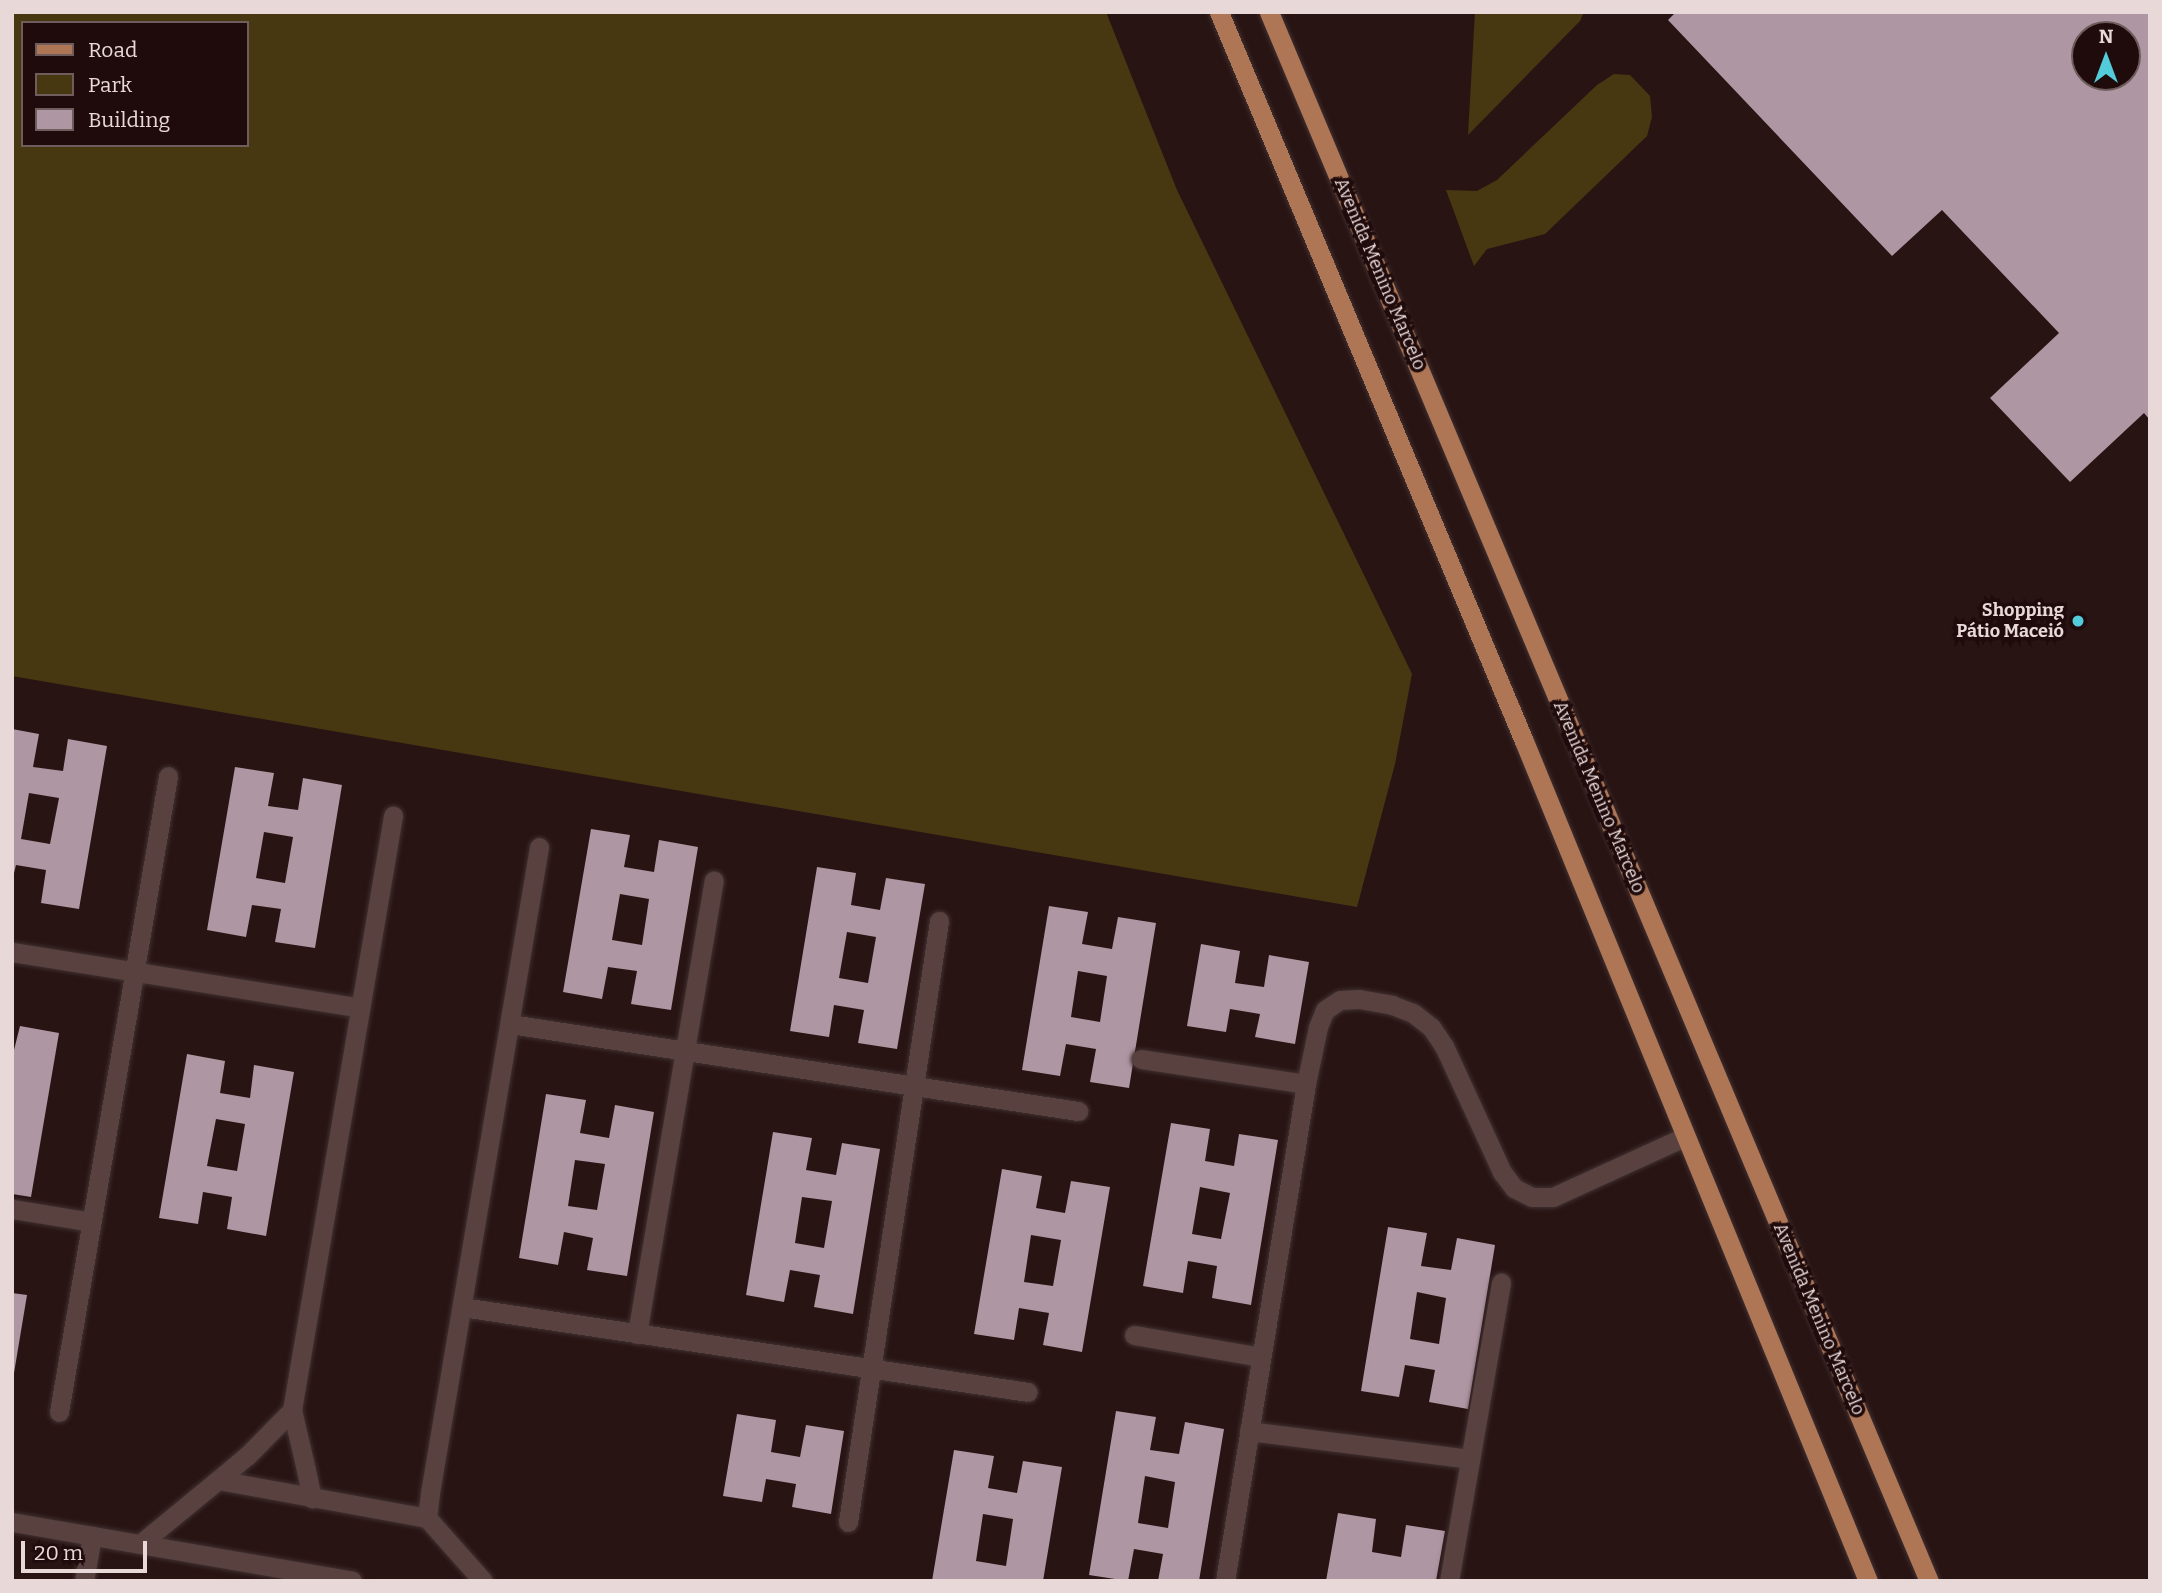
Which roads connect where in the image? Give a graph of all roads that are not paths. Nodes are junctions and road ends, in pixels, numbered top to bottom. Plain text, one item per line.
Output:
1 (1219, 12) edge
2 (1269, 12) edge
3 (168, 776) dead end
4 (393, 816) dead end
5 (539, 847) dead end
6 (714, 880) dead end
7 (939, 920) dead end
8 (12, 952) edge
9 (135, 971) junction
10 (360, 1008) junction
11 (510, 1024) junction
12 (685, 1050) junction
13 (1141, 1059) dead end
14 (1306, 1084) junction
15 (914, 1086) junction
16 (1078, 1111) dead end
17 (1686, 1136) junction
18 (12, 1209) edge
19 (91, 1222) junction
20 (1501, 1282) dead end
21 (462, 1307) junction
22 (637, 1334) junction
23 (1134, 1335) dead end
24 (1261, 1357) junction
25 (871, 1369) junction
26 (1028, 1392) dead end
27 (292, 1410) junction
28 (59, 1412) dead end
29 (1249, 1431) junction
30 (1470, 1459) junction
31 (218, 1480) junction
32 (312, 1498) junction
33 (427, 1518) junction
34 (12, 1522) edge
35 (848, 1522) dead end
36 (92, 1536) junction
37 (139, 1544) junction
38 (84, 1581) edge
39 (352, 1581) edge
40 (483, 1581) edge
41 (1225, 1581) edge
42 (1449, 1581) edge
43 (1868, 1581) edge
44 (1929, 1581) edge

1 - 17 main road
2 - 44 main road, Avenida Menino Marcelo
3 - 9 street
4 - 10 street
5 - 11 street
6 - 12 street
7 - 15 street
8 - 9 street
9 - 10 street
9 - 19 street
10 - 27 street
11 - 12 street
11 - 21 street
12 - 15 street
12 - 22 street
13 - 14 street
14 - 17 street
14 - 24 street
15 - 16 street
15 - 25 street
17 - 43 main road
18 - 19 street
19 - 28 street
20 - 30 street
21 - 22 street
21 - 33 street
22 - 25 street
23 - 24 street
24 - 29 street
25 - 26 street
25 - 35 street
27 - 31 street
27 - 32 street
29 - 30 street
29 - 41 street
30 - 42 street
31 - 32 street
31 - 37 street
32 - 33 street
33 - 40 street
34 - 36 street
36 - 37 street
36 - 38 street
37 - 39 street

